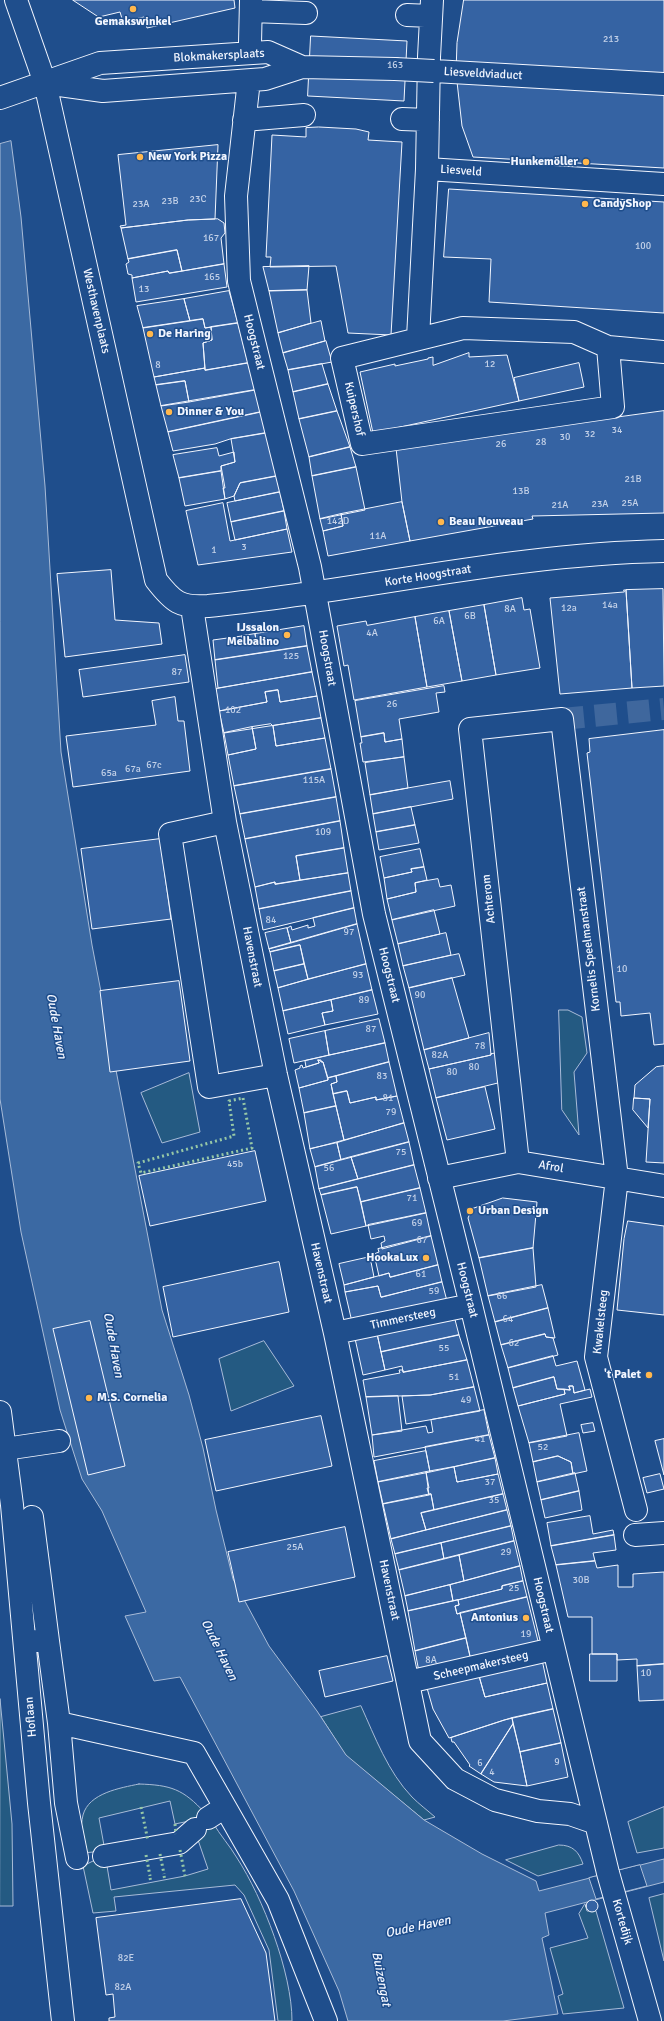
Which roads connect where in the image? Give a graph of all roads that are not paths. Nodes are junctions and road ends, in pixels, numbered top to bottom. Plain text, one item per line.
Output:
1 (16, 0) edge
2 (251, 5) edge
3 (432, 8) edge
4 (306, 13) dead end
5 (408, 15) dead end
6 (250, 44) dead end
7 (302, 67) joint
8 (45, 83) junction
9 (664, 84) edge
10 (248, 89) dead end
11 (0, 98) edge
12 (304, 115) dead end
13 (402, 119) dead end
14 (244, 120) junction
15 (428, 120) junction
16 (428, 169) junction
17 (664, 184) edge
18 (418, 338) junction
19 (608, 347) junction
20 (664, 352) edge
21 (664, 551) edge
22 (315, 593) junction
23 (192, 607) junction
24 (562, 719) joint
25 (225, 822) junction
26 (276, 1075) junction
27 (518, 1162) junction
28 (439, 1178) junction
29 (617, 1178) junction
30 (664, 1186) edge
31 (471, 1305) junction
32 (335, 1333) junction
33 (0, 1412) edge
34 (59, 1441) dead end
35 (4, 1449) junction
36 (636, 1510) dead end
37 (32, 1518) dead end
38 (664, 1533) edge
39 (636, 1535) dead end
40 (553, 1649) junction
41 (408, 1682) junction
42 (59, 1723) junction
43 (210, 1818) junction
44 (596, 1823) junction
45 (63, 2021) edge
46 (326, 2021) edge
47 (650, 2021) edge

1 - 8 street, Westhavenplaats
2 - 4 street
2 - 6 street
3 - 5 street
3 - 15 street
7 - 8 street, Blokmakersplaats
7 - 9 street, Liesveldviaduct, bridge
8 - 11 street
8 - 23 street, Westhavenplaats
10 - 14 street, Hoogstraat
12 - 14 street
13 - 15 street
14 - 22 street, Hoogstraat
15 - 16 street
16 - 17 street, Liesveld
16 - 18 street, Liesveld
18 - 19 street, Kuipershof
18 - 19 street, Kuipershof
19 - 20 street, Kuipershof
21 - 22 street, Korte Hoogstraat
22 - 23 street, Korte Hoogstraat
22 - 28 street, Hoogstraat
23 - 25 street, Havenstraat
24 - 27 street, Achterom
24 - 29 street, Kornelis Speelmanstraat
25 - 26 street, Havenstraat
25 - 26 street
26 - 32 street, Havenstraat
27 - 28 street, Afrol
27 - 29 street, Afrol
28 - 31 street, Hoogstraat
29 - 30 street, Afrol
29 - 36 street, Kwakelsteeg
31 - 32 street, Timmersteeg
31 - 40 street, Hoogstraat
32 - 41 street, Havenstraat
33 - 35 street, Hoflaan
34 - 35 street
35 - 45 street, Hoflaan
37 - 42 street
38 - 39 street
40 - 41 street, Scheepmakersteeg
40 - 44 street, Hoogstraat
41 - 44 street, Havenstraat
42 - 43 street
42 - 43 street
43 - 46 street
44 - 47 street, Kortedijk

